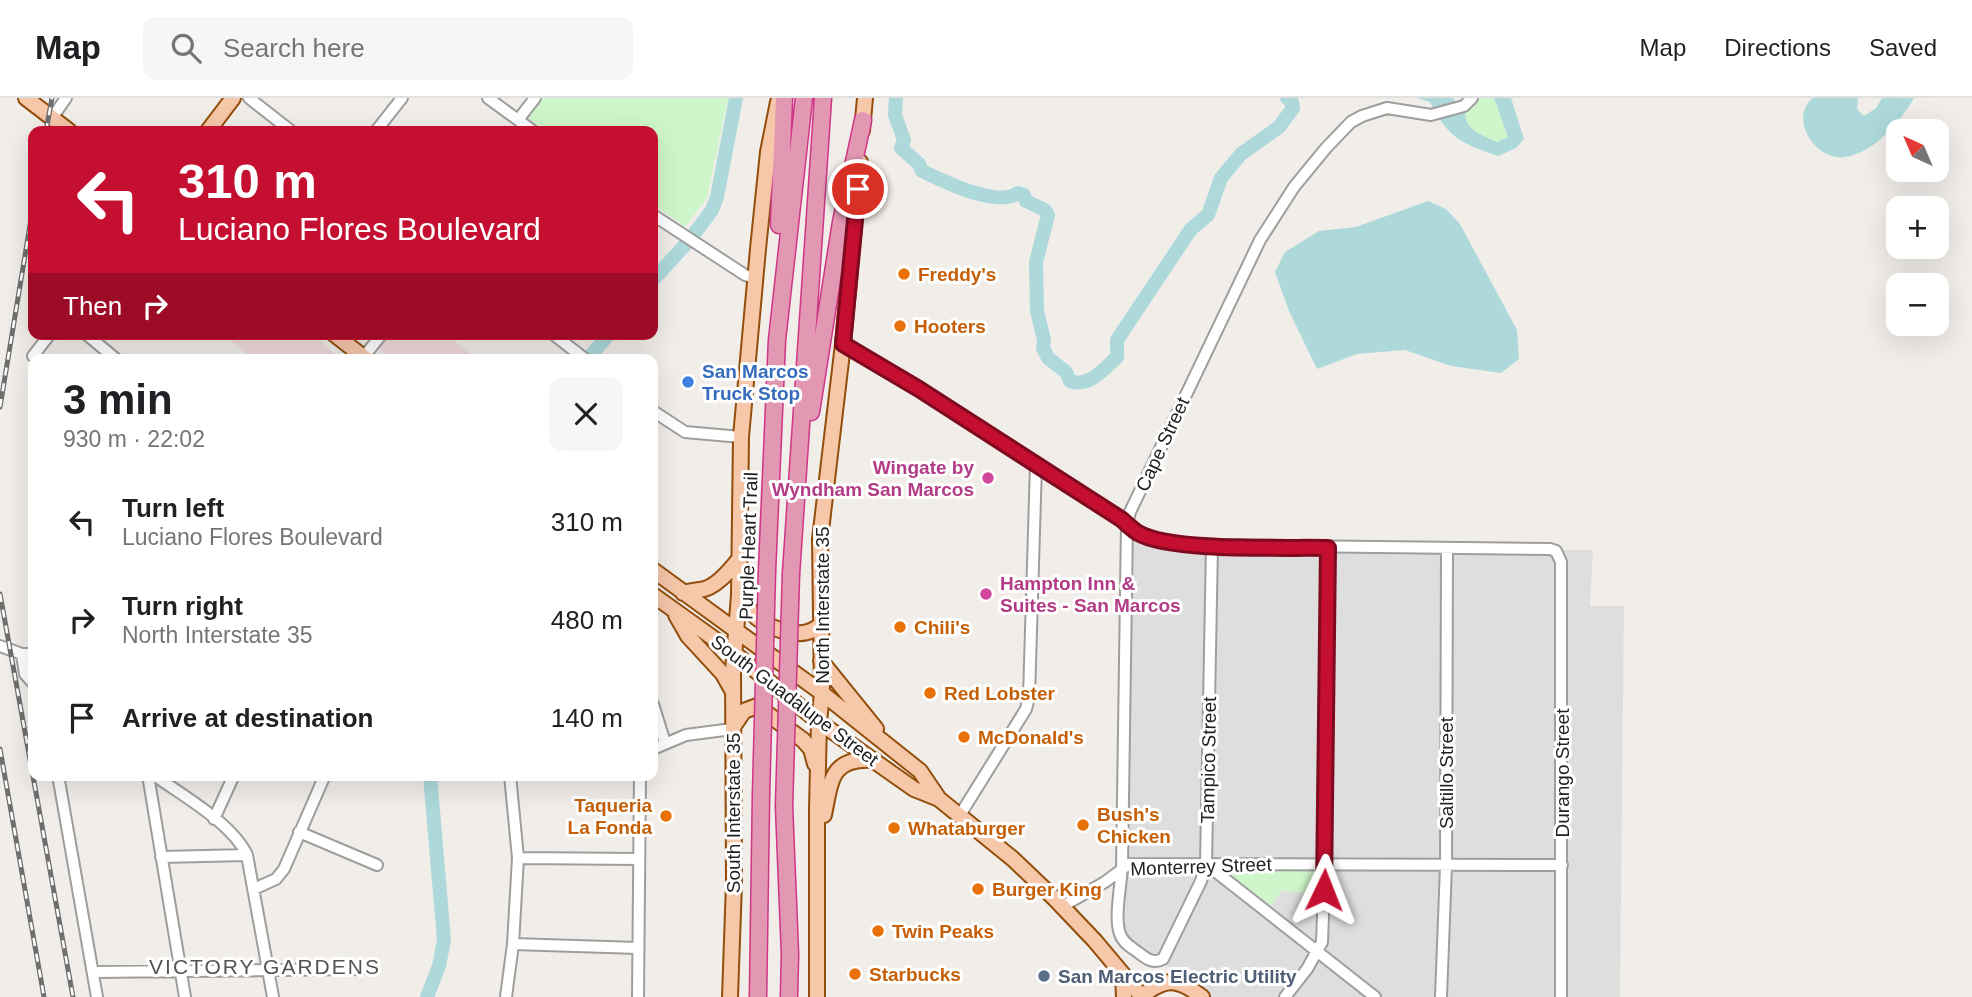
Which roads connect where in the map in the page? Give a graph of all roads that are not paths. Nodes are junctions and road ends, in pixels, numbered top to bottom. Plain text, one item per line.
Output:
1 (26, 98) edge
2 (66, 98) edge
3 (233, 98) edge
4 (249, 98) edge
5 (402, 98) edge
6 (488, 98) edge
7 (535, 98) edge
8 (779, 98) edge
9 (784, 98) edge
10 (804, 98) edge
11 (823, 98) edge
12 (1468, 102) edge
13 (864, 109) edge
14 (52, 118) junction
15 (518, 120) junction
16 (62, 126) edge
17 (212, 126) edge
18 (285, 126) edge
19 (380, 126) edge
20 (526, 126) edge
21 (658, 218) edge
22 (755, 278) junction
23 (779, 328) junction
24 (45, 340) edge
25 (93, 340) edge
26 (342, 340) edge
27 (561, 340) edge
28 (843, 344) junction
29 (35, 354) edge
30 (110, 354) edge
31 (359, 354) edge
32 (579, 354) edge
33 (658, 414) edge
34 (741, 437) junction
35 (1035, 466) junction
36 (795, 515) junction
37 (1127, 524) junction
38 (1212, 545) junction
39 (1328, 548) junction
40 (1447, 549) junction
41 (740, 558) junction
42 (658, 573) edge
43 (683, 593) junction
44 (739, 595) junction
45 (658, 599) edge
46 (673, 611) junction
47 (820, 625) junction
48 (737, 629) junction
49 (0, 646) edge
50 (734, 653) junction
51 (28, 654) edge
52 (821, 661) junction
53 (28, 677) edge
54 (733, 691) junction
55 (822, 694) junction
56 (658, 720) edge
57 (819, 722) junction
58 (732, 729) junction
59 (665, 743) junction
60 (887, 745) junction
61 (658, 746) edge
62 (874, 760) junction
63 (818, 778) junction
64 (59, 781) edge
65 (149, 781) edge
66 (162, 781) edge
67 (231, 781) edge
68 (322, 781) edge
69 (511, 781) edge
70 (640, 781) edge
71 (939, 799) junction
72 (961, 816) junction
73 (214, 819) junction
74 (299, 832) junction
75 (817, 844) junction
76 (247, 855) junction
77 (161, 857) junction
78 (518, 858) junction
79 (639, 859) junction
80 (1325, 863) junction
81 (1206, 864) junction
82 (377, 865) dead end
83 (1562, 865) junction
84 (1446, 866) junction
85 (1122, 867) junction
86 (254, 889) junction
87 (1063, 906) junction
88 (513, 944) junction
89 (638, 947) junction
90 (1318, 953) junction
91 (1157, 962) joint
92 (361, 969) dead end
93 (268, 970) junction
94 (180, 971) junction
95 (93, 972) junction
96 (1123, 975) junction
97 (97, 997) edge
98 (185, 997) edge
99 (274, 997) edge
100 (506, 997) edge
101 (638, 997) edge
102 (730, 997) edge
103 (758, 997) edge
104 (789, 997) edge
105 (817, 997) edge
106 (1124, 997) edge
107 (1141, 997) edge
108 (1202, 997) edge
109 (1285, 997) edge
110 (1375, 997) edge
111 (1441, 997) edge
112 (1561, 997) edge

1 - 14 main road
2 - 14 street
3 - 17 main road
4 - 18 street
5 - 19 street
6 - 15 street
7 - 15 street
8 - 22 main road
9 - 23 highway
10 - 23 highway, Purple Heart Trail
11 - 36 highway
12 - 37 street, Cape Street
13 - 28 main road, North Interstate 35
13 - 36 highway
14 - 16 main road
15 - 20 street
21 - 22 street
22 - 34 main road
23 - 103 highway, Purple Heart Trail, bridge
24 - 29 street
25 - 30 street
26 - 31 main road
27 - 32 street
28 - 35 street
28 - 47 main road, North Interstate 35
33 - 34 street
34 - 41 main road
35 - 37 street
35 - 72 street
36 - 104 highway, bridge
37 - 38 street
37 - 85 street, Cape Street
38 - 39 street
38 - 81 street, Tampico Street
39 - 40 street
39 - 80 street
40 - 83 street, Durango Street
40 - 84 street, Saltillo Street
41 - 43 main road
41 - 44 main road
42 - 43 main road, South Guadalupe Street
43 - 48 main road, South Guadalupe Street
44 - 47 main road
44 - 48 main road
45 - 46 main road, South Guadalupe Street
46 - 50 main road, South Guadalupe Street
46 - 54 main road
47 - 52 main road, North Interstate 35
48 - 50 main road, South Interstate 35
48 - 55 main road, South Guadalupe Street
49 - 51 street
50 - 54 main road, South Interstate 35
50 - 57 main road, South Guadalupe Street
51 - 53 street
52 - 55 main road, North Interstate 35
52 - 60 main road
54 - 58 main road, South Interstate 35
55 - 57 main road
55 - 60 main road, South Guadalupe Street
56 - 59 street
57 - 62 main road, South Guadalupe Street
57 - 63 main road
58 - 59 street
58 - 63 main road
58 - 102 main road, South Interstate 35
59 - 61 street
60 - 71 main road, South Guadalupe Street
62 - 71 main road, South Guadalupe Street
62 - 75 main road
63 - 75 main road
64 - 95 street
65 - 77 street
66 - 73 street
67 - 73 street
68 - 74 street
69 - 78 street
70 - 79 street
71 - 72 main road, South Guadalupe Street
72 - 87 main road, South Guadalupe Street
73 - 76 street
74 - 82 street
74 - 86 street
75 - 105 main road
76 - 77 street
76 - 86 street
77 - 94 street
78 - 79 street
78 - 88 street
79 - 89 street
80 - 81 street, Monterrey Street
80 - 84 street, Monterrey Street
80 - 90 street
81 - 85 street, Monterrey Street
81 - 90 street
81 - 91 street, Tampico Street
83 - 84 street, Monterrey Street
83 - 112 street, Durango Street
84 - 111 street, Saltillo Street
85 - 87 street, Monterrey Street
85 - 91 street, Cape Street
86 - 93 street
87 - 96 main road, South Guadalupe Street
88 - 89 street
88 - 100 street
89 - 101 street
90 - 109 street
90 - 110 street
92 - 93 street
93 - 94 street
93 - 99 street
94 - 95 street
94 - 98 street
95 - 97 street
96 - 106 main road
96 - 107 main road, South Guadalupe Street
107 - 108 main road

